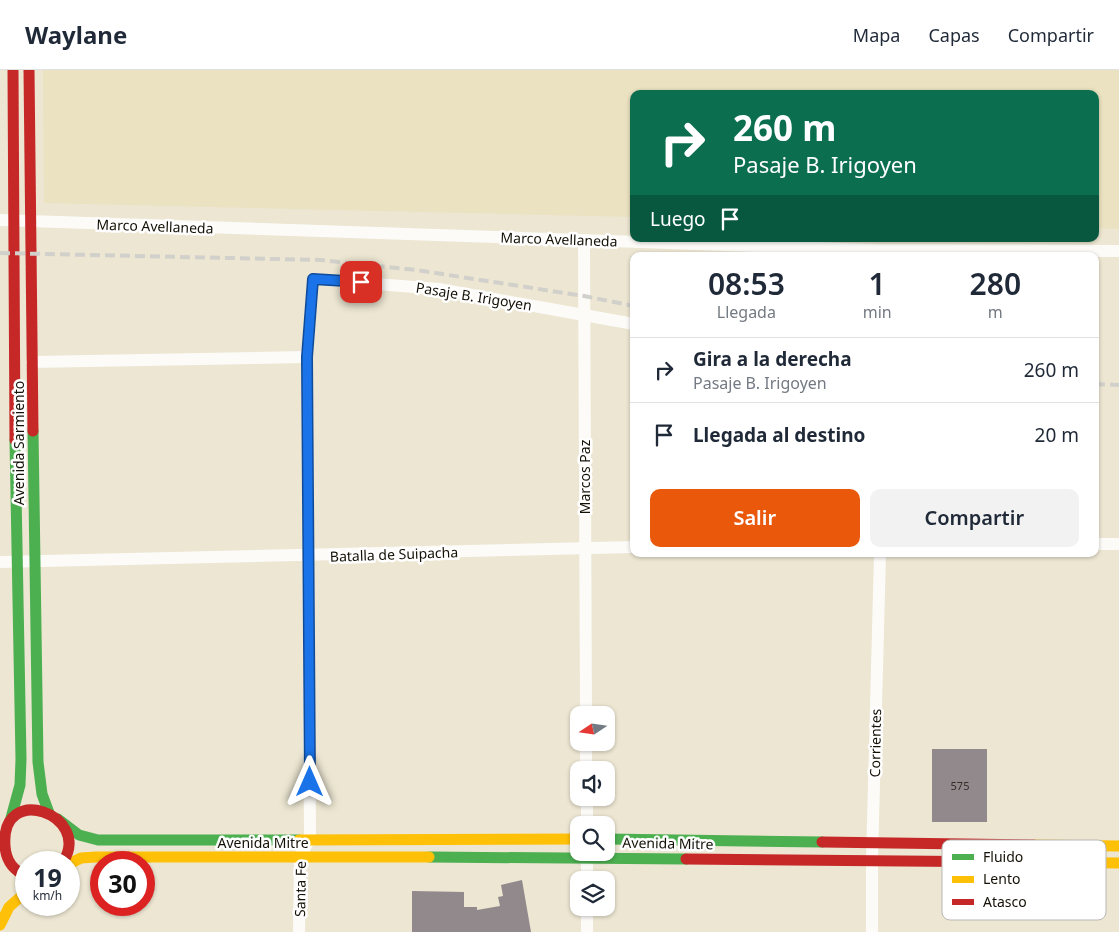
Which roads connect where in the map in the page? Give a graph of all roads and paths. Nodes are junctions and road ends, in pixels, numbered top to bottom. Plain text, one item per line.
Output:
1 (29, 73) edge
2 (13, 74) edge
3 (0, 220) edge
4 (14, 220) junction
5 (32, 223) junction
6 (584, 240) junction
7 (1119, 251) edge
8 (853, 252) edge
9 (997, 252) edge
10 (313, 279) joint
11 (584, 314) junction
12 (630, 323) edge
13 (307, 357) junction
14 (32, 362) junction
15 (1099, 544) edge
16 (1119, 544) edge
17 (630, 547) edge
18 (584, 548) junction
19 (310, 556) junction
20 (880, 557) edge
21 (34, 561) junction
22 (0, 562) edge
23 (16, 562) junction
24 (586, 706) edge
25 (54, 816) junction
26 (11, 818) junction
27 (310, 838) junction
28 (570, 838) edge
29 (615, 839) edge
30 (872, 843) junction
31 (942, 844) edge
32 (1106, 846) edge
33 (1119, 846) edge
34 (1, 848) edge
35 (67, 851) edge
36 (570, 855) edge
37 (615, 855) edge
38 (300, 857) junction
39 (80, 858) edge
40 (872, 860) junction
41 (942, 861) edge
42 (1106, 863) edge
43 (1119, 863) edge
44 (15, 870) edge
45 (15, 902) edge
46 (587, 916) edge
47 (0, 925) edge
48 (300, 932) edge
49 (586, 932) edge
50 (872, 932) edge

1 - 5 main road, Avenida Sarmiento
2 - 4 main road, Avenida Sarmiento
3 - 4 street, Marco Avellaneda
4 - 5 street, Marco Avellaneda
4 - 23 main road, Avenida Sarmiento
5 - 6 street, Marco Avellaneda
5 - 14 main road, Avenida Sarmiento
6 - 8 street, Marco Avellaneda
6 - 11 street, Marcos Paz
7 - 9 street, Marco Avellaneda
10 - 11 street, Pasaje B. Irigoyen
10 - 13 street, Santa Fe
11 - 12 street, Pasaje B. Irigoyen
11 - 18 street, Marcos Paz
13 - 14 street
13 - 19 street, Santa Fe
14 - 21 main road, Avenida Sarmiento
15 - 16 street
17 - 18 street, Batalla de Suipacha
18 - 19 street, Batalla de Suipacha
18 - 24 street, Marcos Paz
19 - 21 street, Batalla de Suipacha
19 - 27 street, Santa Fe
20 - 30 street, Corrientes
21 - 23 street, Batalla de Suipacha
21 - 25 main road, Avenida Sarmiento
22 - 23 street, Batalla de Suipacha
23 - 26 main road, Avenida Sarmiento
25 - 26 main road
25 - 27 main road, Avenida Mitre
25 - 35 main road, Avenida Sarmiento
26 - 34 main road, Avenida Sarmiento
27 - 28 main road, Avenida Mitre
27 - 38 street, Santa Fe
29 - 30 main road, Avenida Mitre
30 - 31 main road, Avenida Mitre
30 - 40 street, Corrientes
32 - 33 main road, Avenida Mitre
34 - 44 main road
36 - 38 main road, Avenida Mitre
37 - 40 main road, Avenida Mitre
38 - 39 main road, Avenida Mitre
38 - 48 street, Santa Fe
40 - 41 main road, Avenida Mitre
40 - 50 street, Corrientes
42 - 43 main road, Avenida Mitre
45 - 47 main road
46 - 49 street

